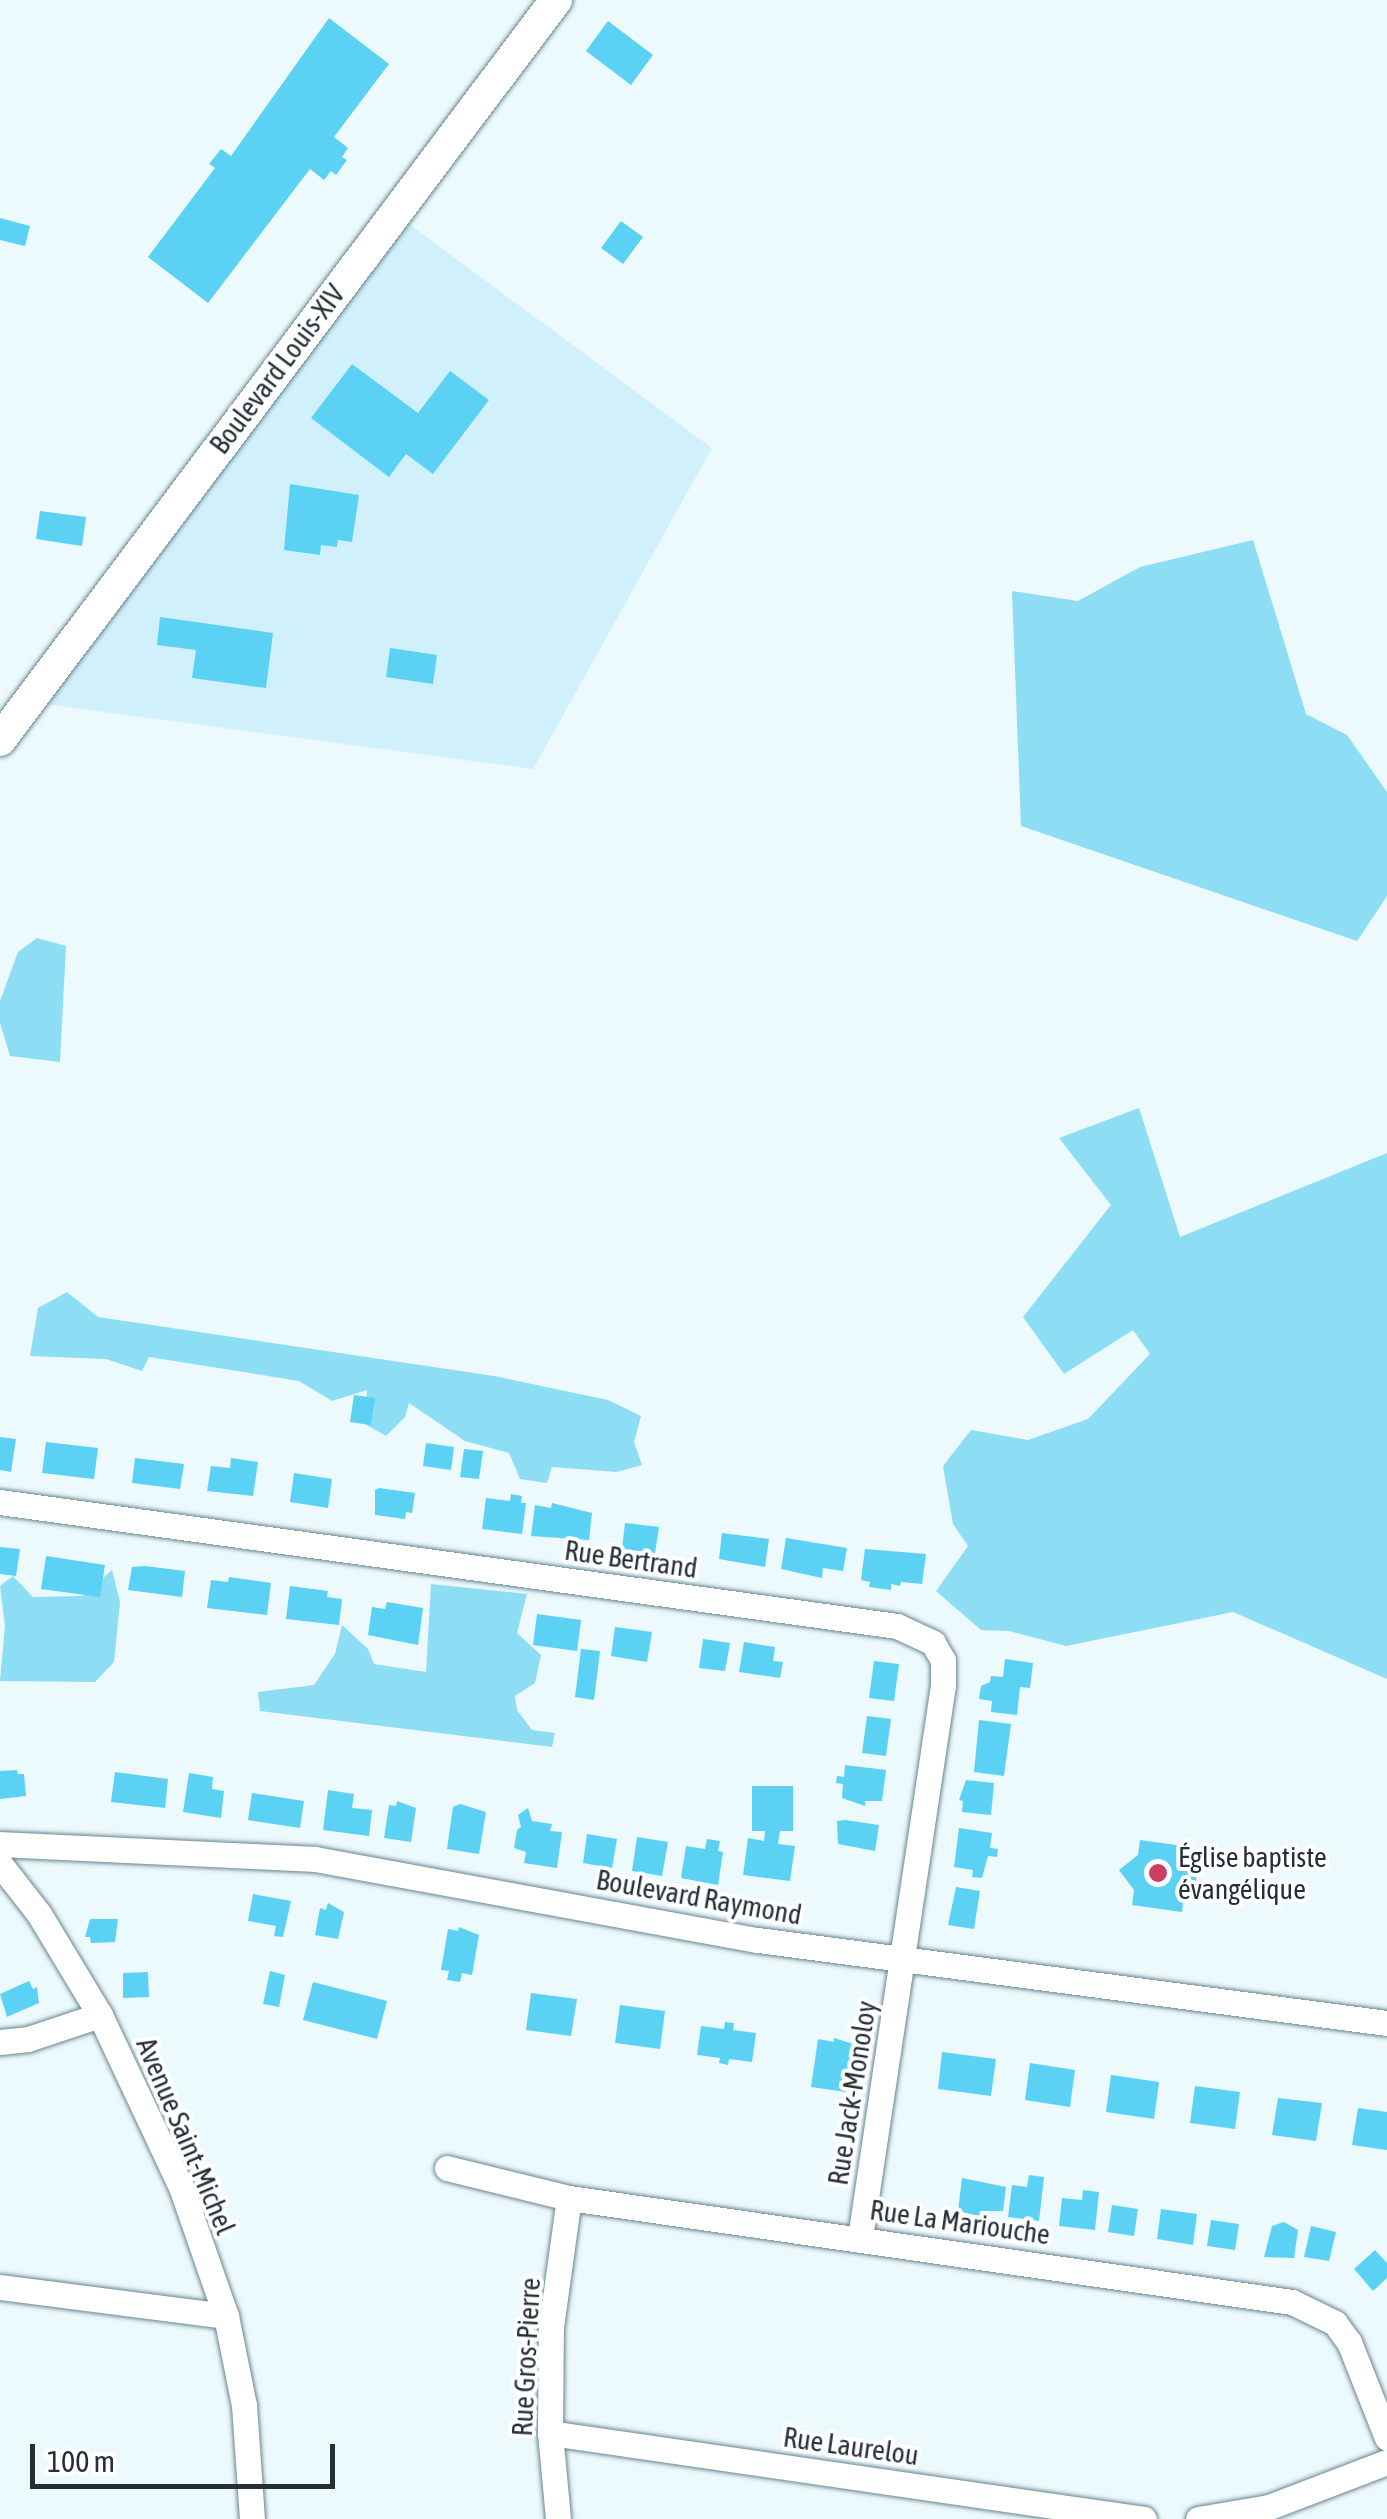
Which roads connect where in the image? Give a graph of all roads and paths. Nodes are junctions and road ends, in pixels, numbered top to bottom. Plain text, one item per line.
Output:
1 (556, 0) edge
2 (0, 740) edge
3 (0, 1502) edge
4 (0, 1844) edge
5 (0, 1864) edge
6 (902, 1958) junction
7 (100, 2015) junction
8 (1387, 2023) edge
9 (0, 2042) edge
10 (447, 2168) dead end
11 (568, 2198) junction
12 (860, 2238) junction
13 (0, 2287) edge
14 (226, 2316) junction
15 (550, 2432) junction
16 (1387, 2438) edge
17 (1387, 2462) edge
18 (252, 2519) edge
19 (558, 2519) edge
20 (1144, 2519) edge
21 (1198, 2519) edge

1 - 2 main road, Boulevard Louis-XIV
3 - 6 street, Rue Bertrand
4 - 6 street, Boulevard Raymond
5 - 7 street, Avenue Saint-Michel
6 - 8 street, Boulevard Raymond
6 - 12 street, Rue Jack-Monoloy
7 - 9 street
7 - 14 street, Avenue Saint-Michel
10 - 11 street, Rue La Mariouche
11 - 12 street, Rue La Mariouche
11 - 15 street, Rue Gros-Pierre
12 - 16 street, Rue La Mariouche
13 - 14 street
14 - 18 street, Avenue Saint-Michel
15 - 19 street, Rue Gros-Pierre
15 - 20 street, Rue Laurelou
17 - 21 street

